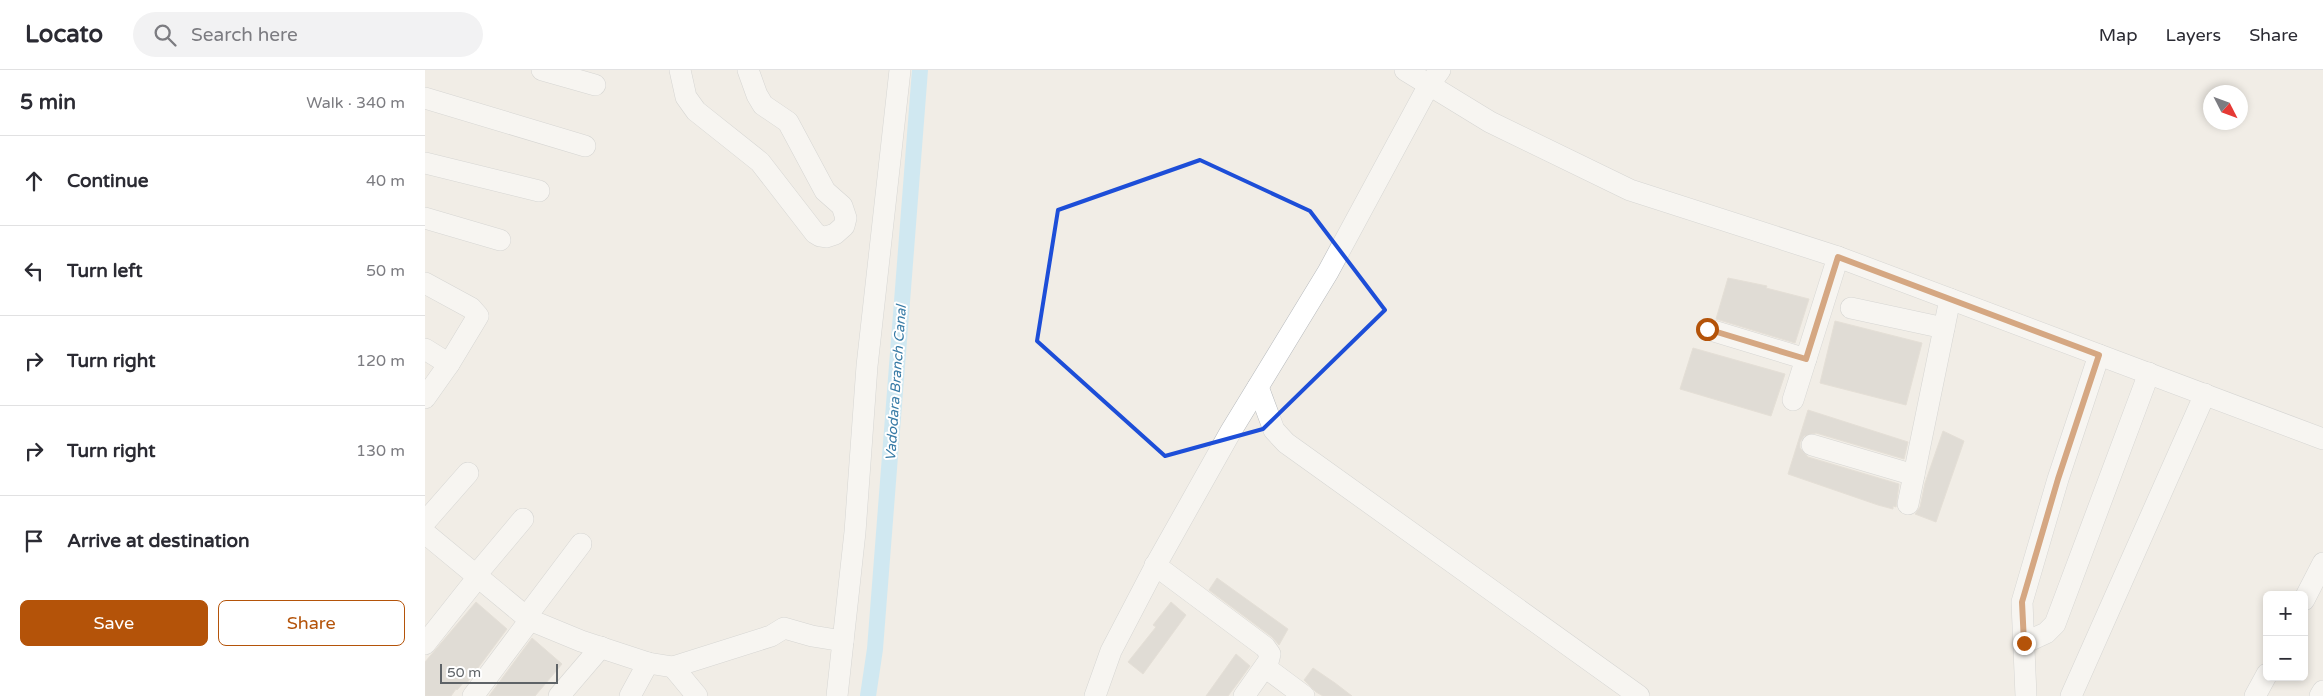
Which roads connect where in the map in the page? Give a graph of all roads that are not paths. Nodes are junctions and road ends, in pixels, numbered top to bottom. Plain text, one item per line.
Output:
1 (543, 70) edge
2 (680, 70) edge
3 (748, 70) edge
4 (900, 70) edge
5 (1405, 70) edge
6 (1434, 77) edge
7 (595, 85) dead end
8 (425, 98) edge
9 (585, 146) dead end
10 (425, 163) edge
11 (539, 192) dead end
12 (425, 218) edge
13 (500, 240) dead end
14 (1838, 257) junction
15 (425, 284) edge
16 (1950, 299) junction
17 (1851, 308) dead end
18 (1944, 328) junction
19 (1707, 329) dead end
20 (425, 349) edge
21 (2099, 355) junction
22 (1806, 359) junction
23 (449, 364) junction
24 (2149, 373) junction
25 (1258, 387) junction
26 (2205, 394) junction
27 (425, 398) edge
28 (1793, 400) dead end
29 (2323, 439) edge
30 (1812, 445) dead end
31 (468, 473) dead end
32 (1914, 475) junction
33 (1908, 504) dead end
34 (523, 519) dead end
35 (425, 522) edge
36 (425, 533) edge
37 (581, 544) dead end
38 (2323, 563) edge
39 (1155, 565) junction
40 (477, 576) junction
41 (2308, 592) edge
42 (528, 618) junction
43 (843, 641) junction
44 (2024, 643) junction
45 (425, 644) edge
46 (601, 647) junction
47 (648, 663) junction
48 (1265, 666) junction
49 (673, 668) junction
50 (2263, 681) edge
51 (2323, 691) edge
52 (473, 696) edge
53 (559, 696) edge
54 (629, 696) edge
55 (697, 696) edge
56 (837, 696) edge
57 (1095, 696) edge
58 (1244, 696) edge
59 (1304, 696) edge
60 (1639, 696) edge
61 (2026, 696) edge
62 (2071, 696) edge
63 (2255, 696) edge
64 (2320, 696) edge

1 - 7 street
2 - 3 street
4 - 43 street
5 - 6 street
6 - 14 street
6 - 25 street
8 - 9 street
10 - 11 street
12 - 13 street
14 - 16 street
14 - 22 street
15 - 23 street
16 - 18 street
16 - 21 street
17 - 18 street
18 - 32 street
19 - 22 street
20 - 23 street
21 - 24 street
21 - 44 street
22 - 28 street
23 - 27 street
24 - 26 street
24 - 44 street
25 - 39 street
25 - 60 street
26 - 29 street
26 - 62 street
30 - 32 street
31 - 35 street
32 - 33 street
34 - 40 street
36 - 40 street
37 - 42 street
38 - 41 street
39 - 48 street
39 - 57 street
40 - 42 street
40 - 45 street
42 - 46 street
42 - 52 street
43 - 49 street
43 - 56 street
44 - 61 street
46 - 47 street
46 - 53 street
47 - 49 street
47 - 54 street
48 - 58 street
48 - 59 street
49 - 55 street
50 - 63 street
51 - 64 street

